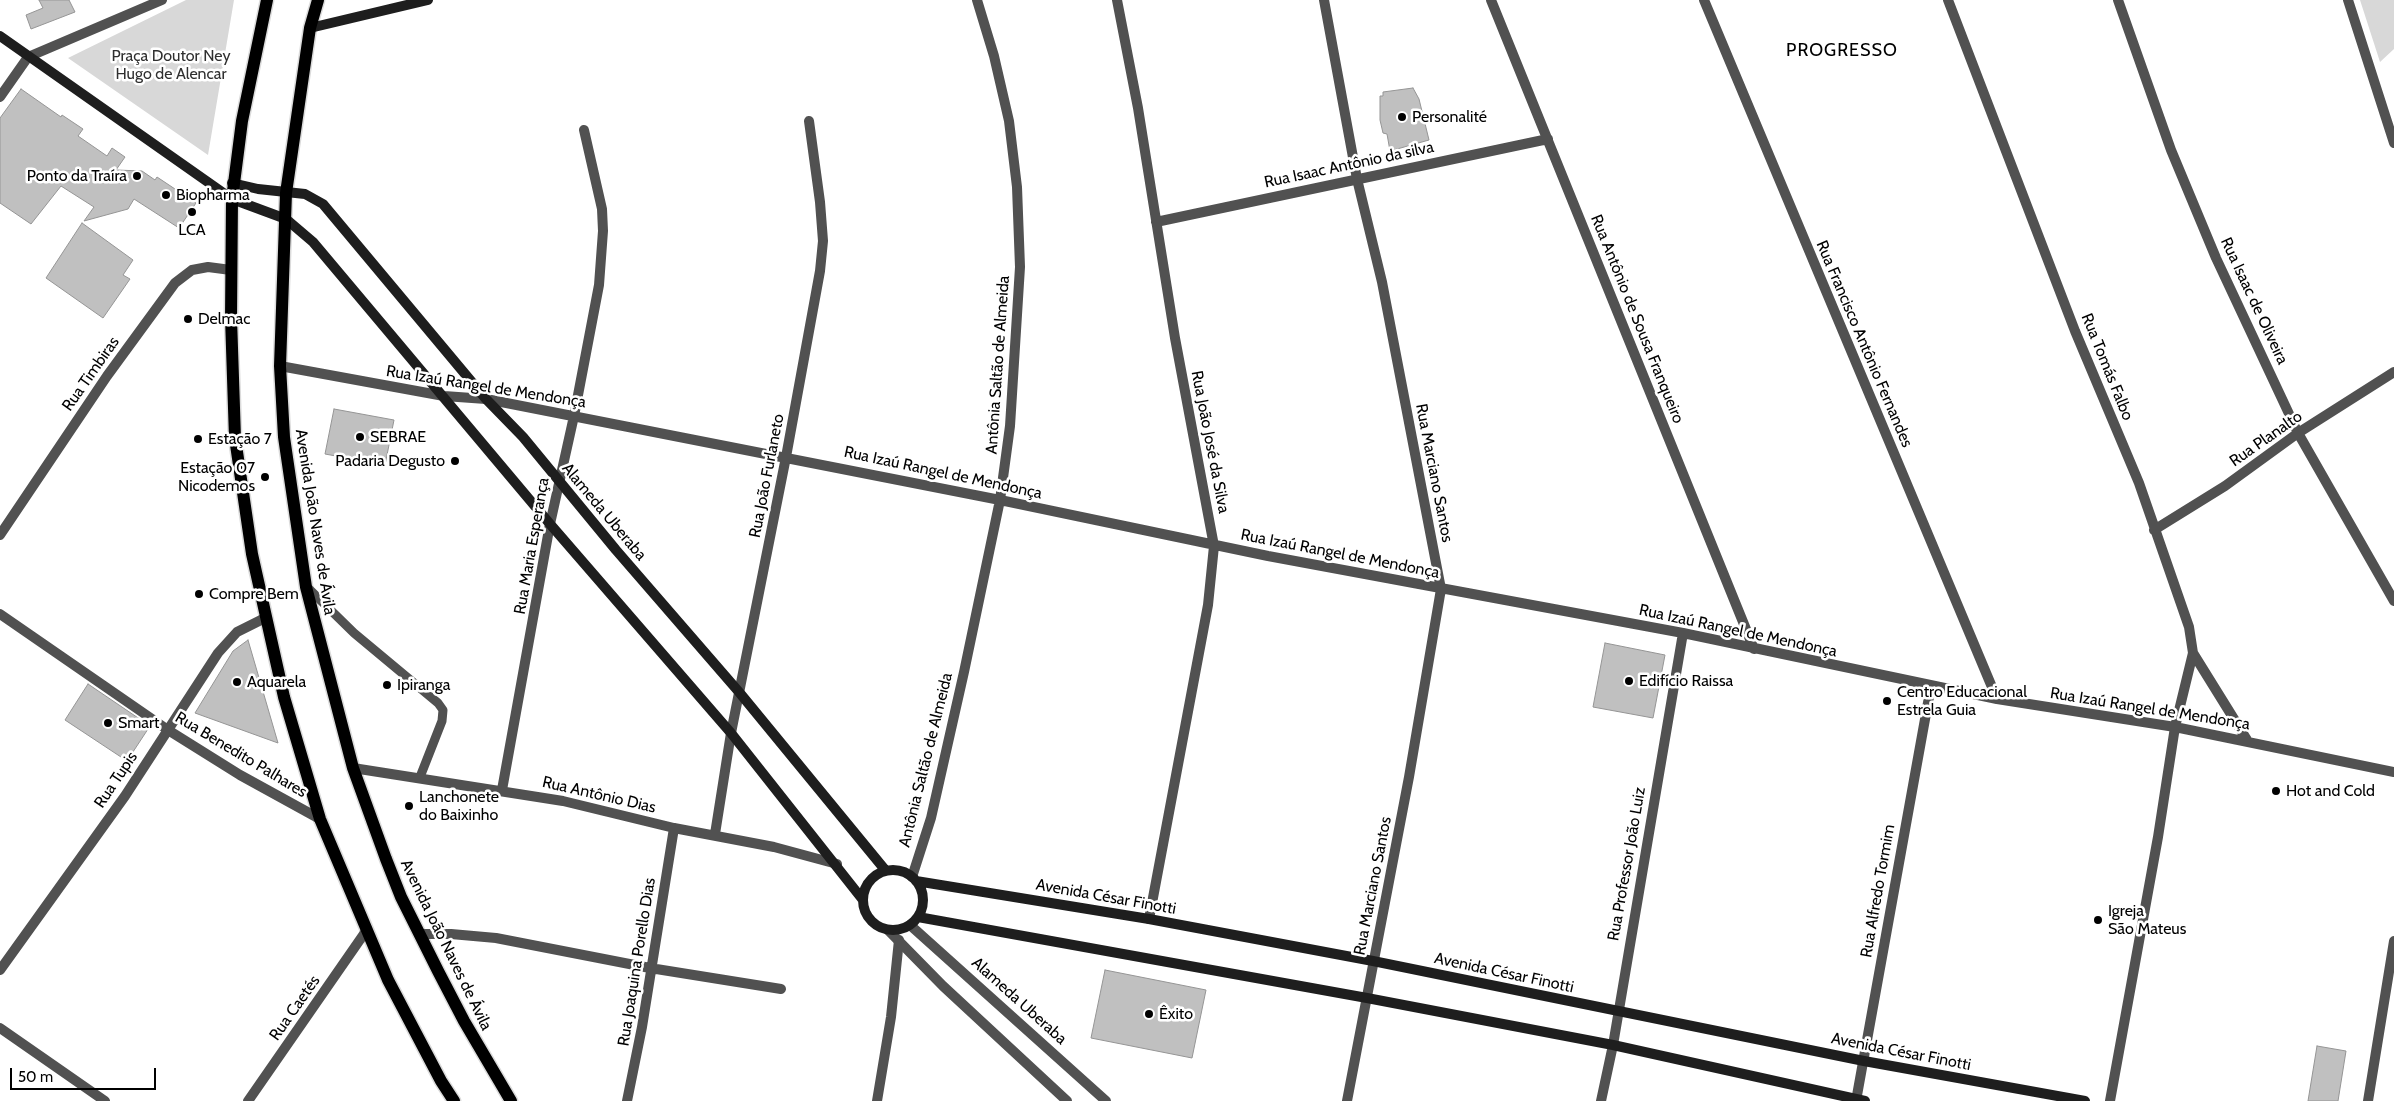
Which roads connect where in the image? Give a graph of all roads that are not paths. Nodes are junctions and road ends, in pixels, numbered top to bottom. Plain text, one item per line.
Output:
1 (162, 0) edge
2 (267, 0) edge
3 (318, 0) edge
4 (428, 0) edge
5 (977, 0) edge
6 (1117, 0) edge
7 (1324, 0) edge
8 (1491, 0) edge
9 (1704, 0) edge
10 (1948, 0) edge
11 (2118, 0) edge
12 (2348, 0) edge
13 (310, 28) junction
14 (0, 36) edge
15 (28, 56) junction
16 (0, 98) edge
17 (809, 122) dead end
18 (584, 130) dead end
19 (1548, 139) junction
20 (2394, 143) edge
21 (1358, 179) junction
22 (232, 184) junction
23 (286, 193) junction
24 (232, 199) junction
25 (286, 219) junction
26 (1156, 222) junction
27 (230, 270) junction
28 (280, 366) junction
29 (2394, 372) edge
30 (444, 396) junction
31 (486, 399) junction
32 (574, 416) junction
33 (2298, 433) junction
34 (786, 457) junction
35 (559, 482) junction
36 (1000, 500) junction
37 (550, 524) junction
38 (2154, 530) junction
39 (0, 535) edge
40 (1214, 546) junction
41 (306, 587) junction
42 (1441, 589) junction
43 (2394, 601) edge
44 (0, 614) edge
45 (265, 618) junction
46 (1683, 633) junction
47 (1754, 649) junction
48 (2193, 653) junction
49 (1931, 686) junction
50 (739, 692) junction
51 (1996, 699) junction
52 (2174, 727) junction
53 (168, 730) junction
54 (732, 733) junction
55 (2247, 740) junction
56 (353, 768) junction
57 (2394, 772) edge
58 (420, 777) junction
59 (502, 790) junction
60 (320, 819) junction
61 (674, 828) junction
62 (715, 834) junction
63 (837, 864) junction
64 (886, 871) junction
65 (914, 879) junction
66 (863, 900) junction
67 (918, 917) junction
68 (1149, 919) junction
69 (910, 925) junction
70 (888, 930) junction
71 (366, 931) junction
72 (419, 934) junction
73 (899, 940) junction
74 (2394, 941) edge
75 (1373, 961) junction
76 (650, 968) junction
77 (0, 970) edge
78 (781, 989) dead end
79 (1367, 998) junction
80 (1618, 1012) junction
81 (0, 1028) edge
82 (1613, 1045) junction
83 (1864, 1061) junction
84 (1859, 1100) edge
85 (105, 1101) edge
86 (248, 1101) edge
87 (454, 1101) edge
88 (511, 1101) edge
89 (627, 1101) edge
90 (876, 1101) edge
91 (1067, 1101) edge
92 (1106, 1101) edge
93 (1347, 1101) edge
94 (1601, 1101) edge
95 (2085, 1101) edge
96 (2110, 1101) edge
97 (2368, 1101) edge

1 - 15 street
2 - 22 main road
3 - 13 main road, Avenida João Naves de Ávila
4 - 13 main road
5 - 36 street, Antônia Saltão de Almeida
6 - 26 street, Rua João José da Silva
7 - 21 street, Rua Marciano Santos
8 - 19 street, Rua Antônio de Sousa Franqueiro
9 - 51 street, Rua Francisco Antônio Fernandes
10 - 38 street, Rua Tomás Falbo
11 - 33 street, Rua Isaac de Oliveira
12 - 20 street
13 - 23 main road, Avenida João Naves de Ávila
14 - 15 main road
15 - 16 street
15 - 24 main road
17 - 34 street, Rua João Furlaneto
18 - 32 street, Rua Maria Esperança
19 - 21 street, Rua Isaac Antônio da silva
19 - 47 street, Rua Antônio de Sousa Franqueiro
21 - 26 street, Rua Isaac Antônio da silva
21 - 42 street, Rua Marciano Santos
22 - 23 main road, Alameda Uberaba
22 - 24 main road
23 - 25 main road, Avenida João Naves de Ávila
23 - 31 main road, Alameda Uberaba
24 - 25 main road
24 - 27 main road
25 - 28 main road, Avenida João Naves de Ávila
25 - 30 main road
26 - 40 street, Rua João José da Silva
27 - 39 street, Rua Timbiras
27 - 45 main road
28 - 30 street, Rua Izaú Rangel de Mendonça
28 - 41 main road, Avenida João Naves de Ávila
29 - 33 street, Rua Planalto
30 - 31 street, Rua Izaú Rangel de Mendonça
30 - 37 main road
31 - 32 street, Rua Izaú Rangel de Mendonça
31 - 35 main road, Alameda Uberaba
32 - 34 street, Rua Izaú Rangel de Mendonça
32 - 35 street, Rua Maria Esperança
33 - 38 street, Rua Planalto
33 - 43 street, Rua Isaac de Oliveira
34 - 36 street, Rua Izaú Rangel de Mendonça
34 - 50 street, Rua João Furlaneto
35 - 37 street, Rua Maria Esperança
35 - 50 main road, Alameda Uberaba
36 - 40 street, Rua Izaú Rangel de Mendonça
36 - 65 street, Antônia Saltão de Almeida
37 - 54 main road
37 - 59 street, Rua Maria Esperança
38 - 48 street, Rua Tomás Falbo
40 - 42 street, Rua Izaú Rangel de Mendonça
40 - 68 street, Rua João José da Silva
41 - 56 main road, Avenida João Naves de Ávila
41 - 58 lane
42 - 46 street, Rua Izaú Rangel de Mendonça
42 - 75 street, Rua Marciano Santos
44 - 53 street, Rua Benedito Palhares
45 - 53 street, Rua Tupis
45 - 60 main road
46 - 47 street, Rua Izaú Rangel de Mendonça
46 - 80 street, Rua Professor João Luiz
47 - 49 street, Rua Izaú Rangel de Mendonça
48 - 52 street
48 - 55 street, Rua Tomás Falbo
49 - 51 street, Rua Izaú Rangel de Mendonça
49 - 83 street, Rua Alfredo Tormim
50 - 54 street, Rua João Furlaneto
50 - 64 main road, Alameda Uberaba
51 - 52 street, Rua Izaú Rangel de Mendonça
52 - 55 street, Rua Izaú Rangel de Mendonça
52 - 96 street
53 - 60 street, Rua Benedito Palhares
53 - 77 street, Rua Tupis
54 - 62 street, Rua João Furlaneto
54 - 63 main road
55 - 57 street, Rua Izaú Rangel de Mendonça
56 - 58 street, Rua Antônio Dias
56 - 72 main road, Avenida João Naves de Ávila
58 - 59 street, Rua Antônio Dias
59 - 61 street, Rua Antônio Dias
60 - 71 main road
61 - 62 street, Rua Antônio Dias
61 - 76 street, Rua Joaquina Porello Dias
62 - 63 street, Rua Antônio Dias
63 - 66 main road
64 - 65 main road
64 - 66 main road
65 - 67 main road
65 - 68 main road, Avenida César Finotti
66 - 70 main road
67 - 69 main road
67 - 79 main road
68 - 75 main road, Avenida César Finotti
69 - 70 main road
69 - 92 street, Alameda Uberaba
70 - 73 street
71 - 86 street, Rua Caetés
71 - 87 main road
72 - 76 street
72 - 88 main road, Avenida João Naves de Ávila
73 - 90 street
73 - 91 street
74 - 97 street
75 - 79 street, Rua Marciano Santos
75 - 80 main road, Avenida César Finotti
76 - 78 street
76 - 89 street, Rua Joaquina Porello Dias
79 - 82 main road
79 - 93 street, Rua Marciano Santos
80 - 82 street, Rua Professor João Luiz
80 - 83 main road, Avenida César Finotti
81 - 85 street
82 - 84 main road
82 - 94 street, Rua Professor João Luiz
83 - 84 street, Rua Alfredo Tormim
83 - 95 main road, Avenida César Finotti

